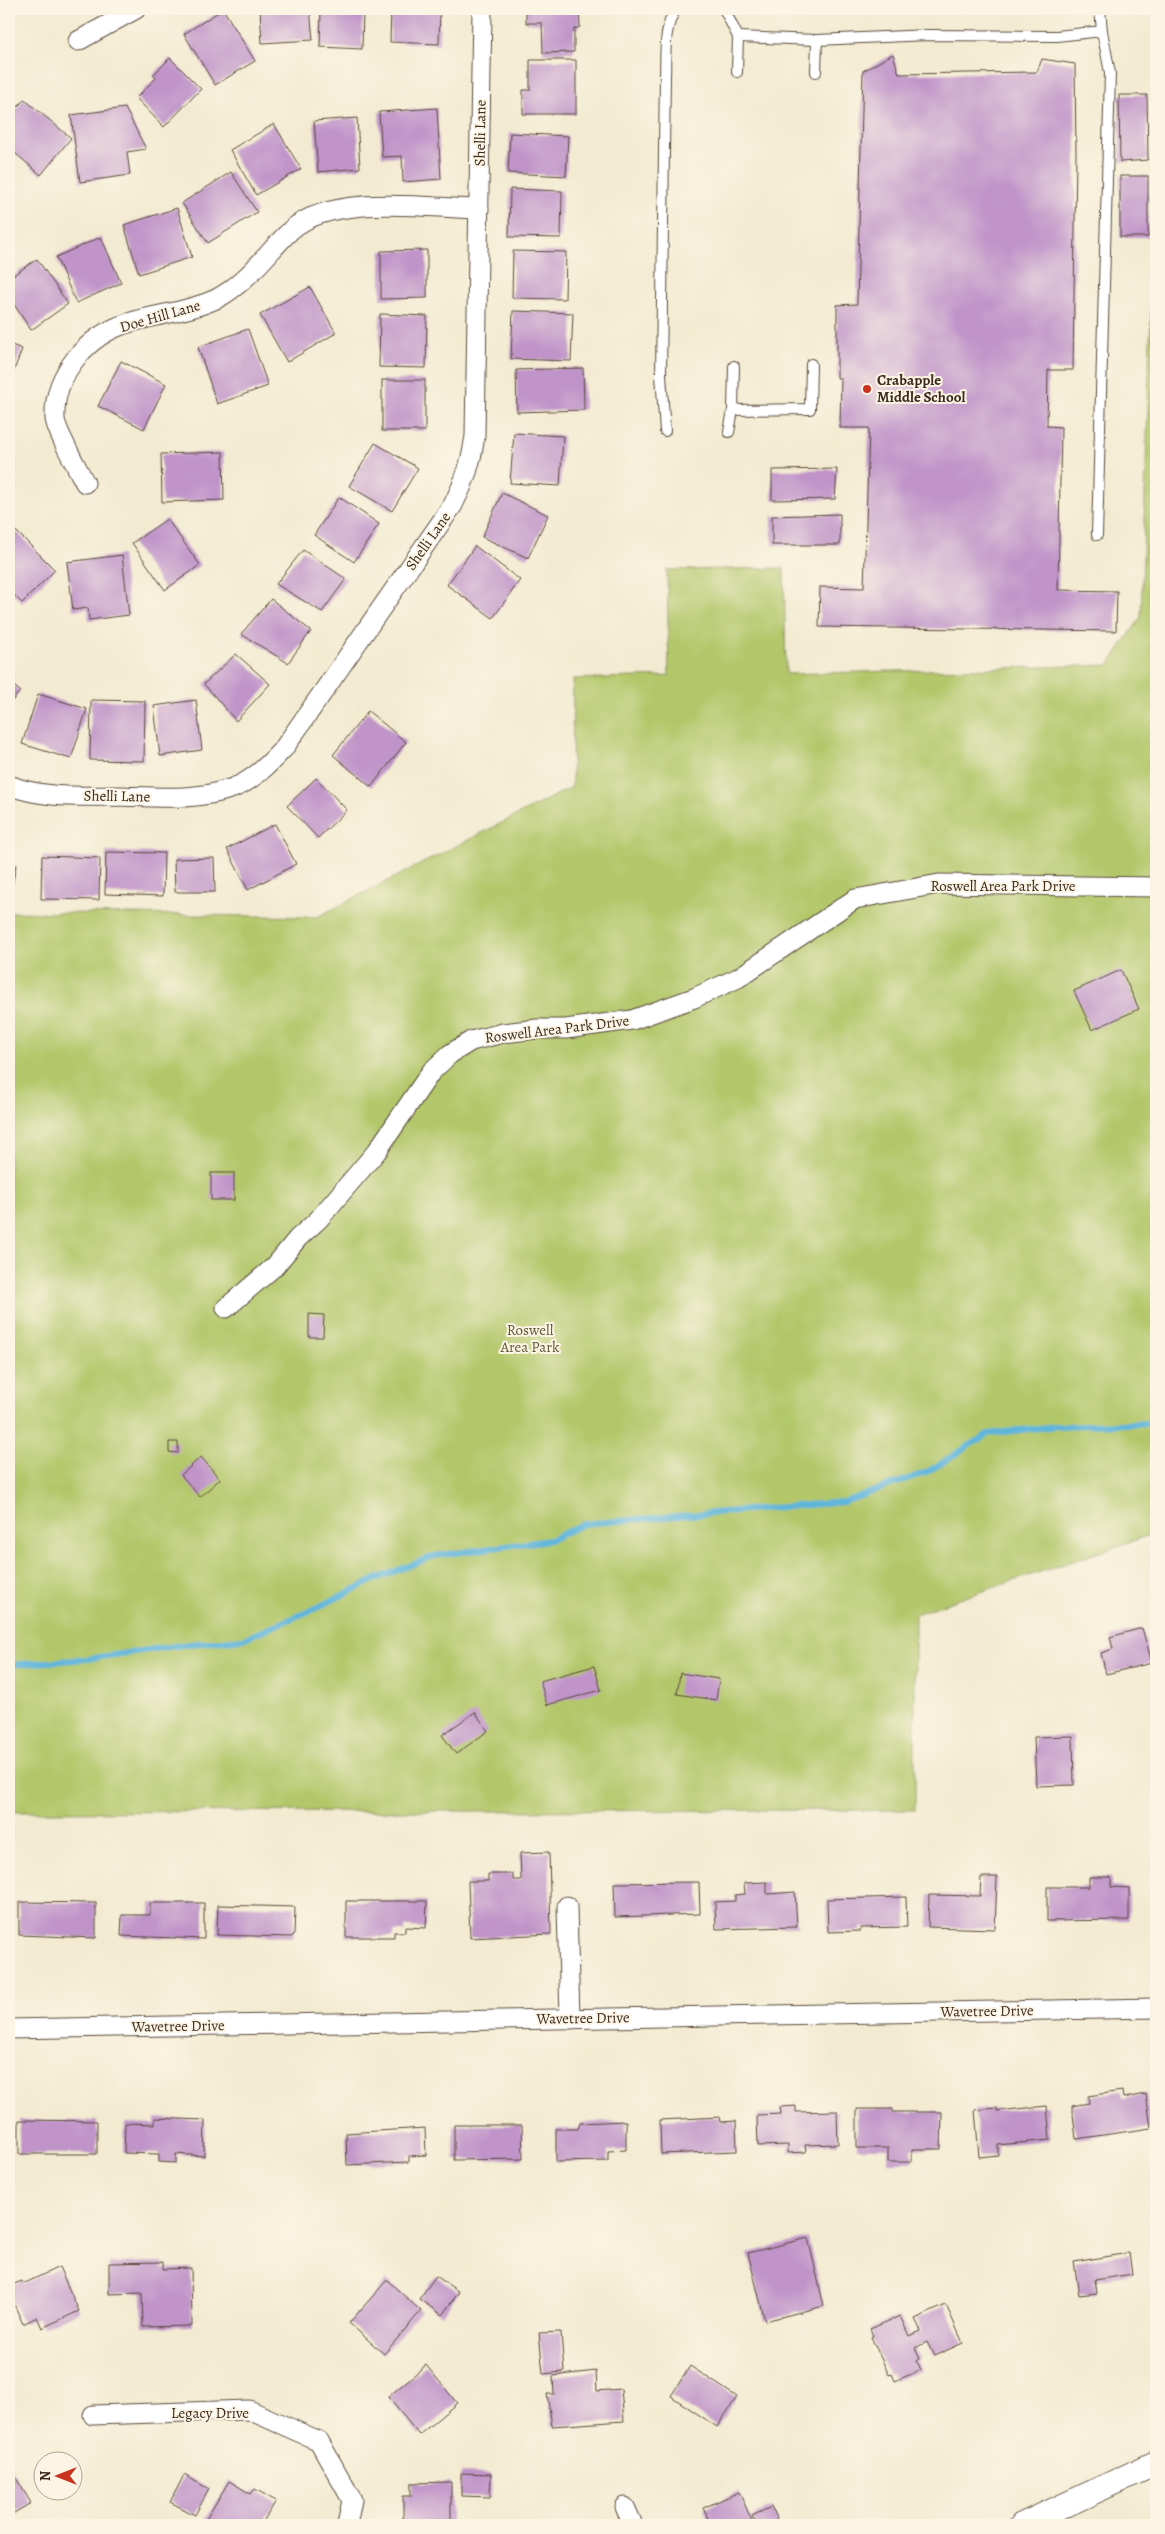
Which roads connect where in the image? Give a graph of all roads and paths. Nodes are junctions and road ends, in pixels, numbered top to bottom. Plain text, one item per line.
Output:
1 (136, 9) edge
2 (482, 9) edge
3 (676, 9) edge
4 (724, 9) edge
5 (1100, 9) edge
6 (1102, 31) junction
7 (738, 37) junction
8 (817, 40) junction
9 (78, 41) dead end
10 (737, 72) dead end
11 (816, 72) dead end
12 (479, 209) junction
13 (811, 364) dead end
14 (734, 366) dead end
15 (733, 410) junction
16 (665, 431) dead end
17 (729, 432) dead end
18 (85, 483) dead end
19 (1097, 534) dead end
20 (9, 785) edge
21 (1156, 887) edge
22 (226, 1308) dead end
23 (568, 1906) dead end
24 (1156, 2008) edge
25 (570, 2019) junction
26 (9, 2029) edge
27 (93, 2415) dead end
28 (1156, 2463) edge
29 (625, 2507) dead end
30 (347, 2525) edge
31 (633, 2525) edge
32 (1022, 2525) edge

1 - 9 street
2 - 12 street, Shelli Lane
3 - 16 lane
4 - 7 lane
5 - 6 lane
6 - 8 lane
6 - 19 lane
7 - 8 lane
7 - 10 lane
8 - 11 lane
12 - 18 street, Doe Hill Lane
12 - 20 street, Shelli Lane
13 - 15 lane
14 - 15 lane
15 - 17 lane
21 - 22 street, Roswell Area Park Drive
23 - 25 street
24 - 25 street, Wavetree Drive
25 - 26 street, Wavetree Drive
27 - 30 street, Legacy Drive
28 - 32 street
29 - 31 street

